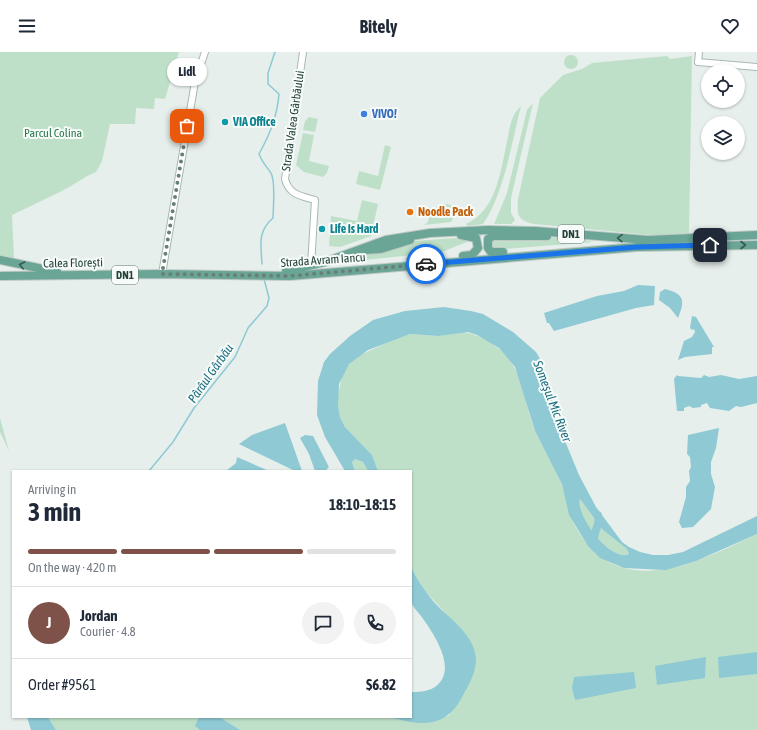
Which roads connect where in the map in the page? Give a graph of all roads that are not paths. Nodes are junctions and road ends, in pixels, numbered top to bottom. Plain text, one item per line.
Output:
1 (205, 52) edge
2 (303, 52) edge
3 (699, 52) edge
4 (757, 67) edge
5 (579, 234) junction
6 (757, 235) edge
7 (757, 245) edge
8 (356, 250) junction
9 (596, 250) junction
10 (0, 260) edge
11 (437, 263) junction
12 (311, 266) junction
13 (162, 274) junction
14 (72, 275) junction
15 (263, 275) junction
16 (0, 276) edge

1 - 13 street
2 - 12 street, Strada Valea Gârbăului
3 - 4 street
6 -> 5 main road, Strada Avram Iancu / DN1
5 - 8 main road, Strada Avram Iancu / DN1
5 - 9 main road
9 -> 7 main road, Strada Avram Iancu / DN1
8 - 11 main road
8 - 12 main road, Strada Avram Iancu / DN1
9 - 11 main road, Strada Avram Iancu / DN1
14 -> 10 main road
11 - 15 main road, Strada Avram Iancu / DN1
12 - 15 main road, Strada Avram Iancu / DN1
13 - 14 main road, Calea Florești / DN1
13 - 15 main road, Calea Florești / DN1
14 - 16 main road, Calea Florești / DN1

